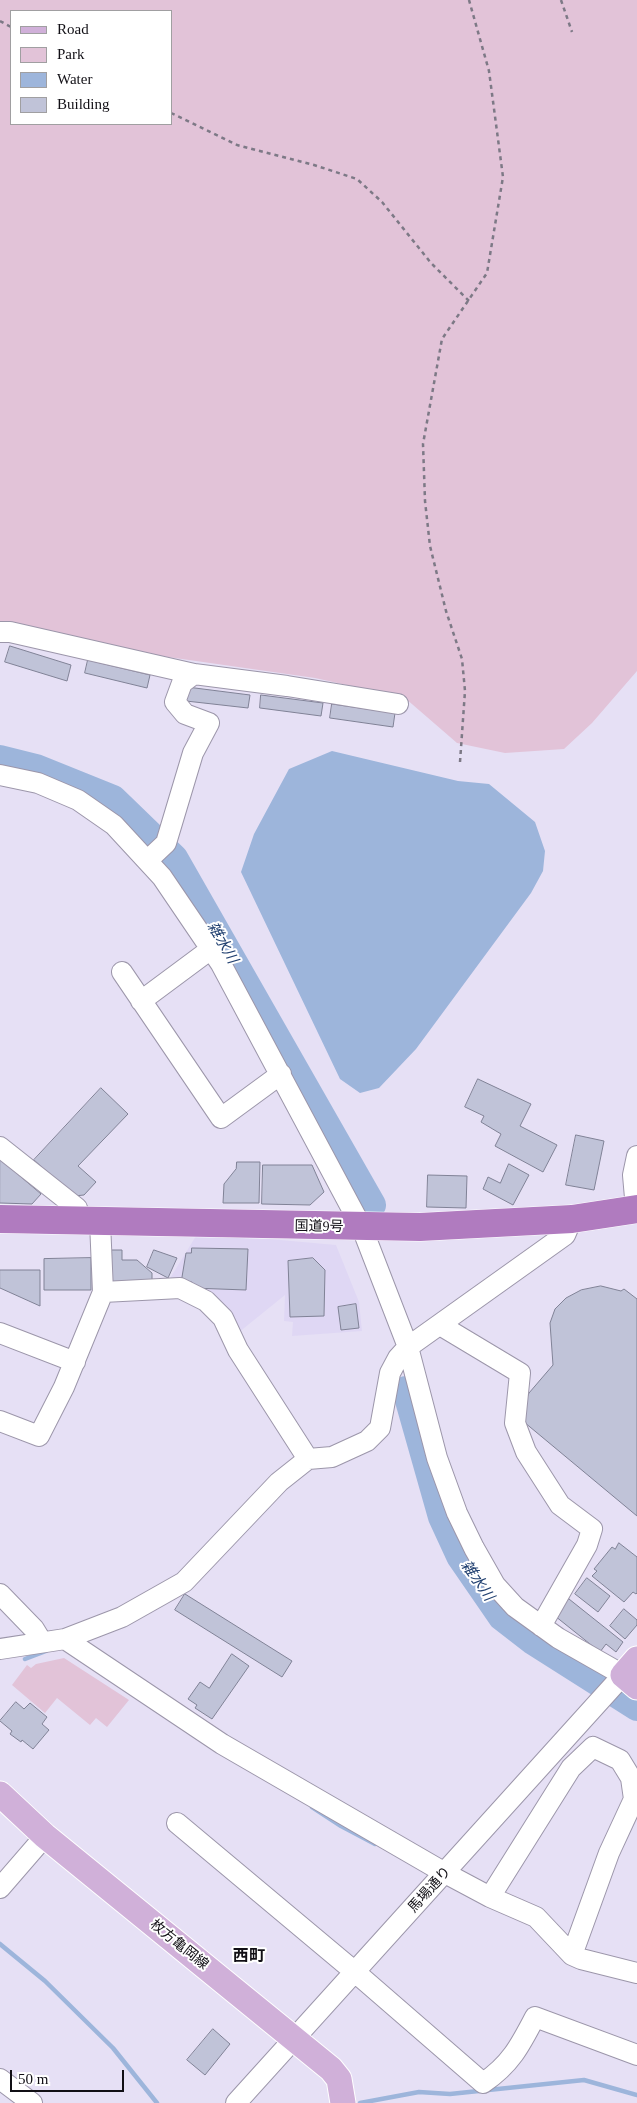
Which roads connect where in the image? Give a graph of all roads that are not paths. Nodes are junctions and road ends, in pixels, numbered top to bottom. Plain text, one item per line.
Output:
1 (0, 632) edge
2 (194, 674) junction
3 (398, 704) dead end
4 (0, 775) edge
5 (148, 860) junction
6 (211, 949) junction
7 (122, 972) dead end
8 (141, 1001) junction
9 (281, 1074) junction
10 (0, 1147) edge
11 (637, 1156) edge
12 (637, 1209) edge
13 (0, 1219) edge
14 (572, 1219) junction
15 (90, 1222) junction
16 (362, 1228) junction
17 (103, 1292) junction
18 (440, 1325) junction
19 (0, 1333) edge
20 (408, 1347) junction
21 (75, 1362) junction
22 (0, 1422) edge
23 (308, 1459) junction
24 (0, 1594) edge
25 (541, 1626) junction
26 (65, 1639) junction
27 (42, 1642) junction
28 (0, 1649) edge
29 (628, 1676) edge
30 (0, 1794) edge
31 (177, 1823) dead end
32 (45, 1836) junction
33 (445, 1873) junction
34 (0, 1888) edge
35 (490, 1897) junction
36 (572, 1955) junction
37 (354, 1972) junction
38 (637, 1973) edge
39 (294, 2039) junction
40 (637, 2054) edge
41 (0, 2080) edge
42 (32, 2103) edge
43 (236, 2103) edge
44 (344, 2103) edge

1 - 2 street
2 - 3 street
2 - 5 street
4 - 5 street
5 - 6 street
6 - 8 street
6 - 9 street
7 - 8 street
8 - 9 street
9 - 16 street
10 - 15 street
11 - 12 street
12 - 14 highway, 国道9号
13 - 15 highway, 国道9号
14 - 16 highway, 国道9号
14 - 18 street
15 - 16 highway, 国道9号
15 - 17 street
16 - 20 street
17 - 21 street
17 - 23 street
18 - 20 street
18 - 25 street
19 - 21 street
20 - 23 street
20 - 25 street
21 - 22 street
23 - 26 street
24 - 27 street
25 - 29 street
26 - 27 street
26 - 33 street
27 - 28 street
29 - 33 street, 馬場通り
30 - 32 main road, 枚方亀岡線
31 - 37 street
32 - 34 street
32 - 39 main road, 枚方亀岡線
33 - 35 street
33 - 37 street, 馬場通り
35 - 36 street
35 - 36 street
36 - 38 street
37 - 39 street, 馬場通り
37 - 40 street
39 - 43 street, 馬場通り
39 - 44 main road, 枚方亀岡線
41 - 42 street

